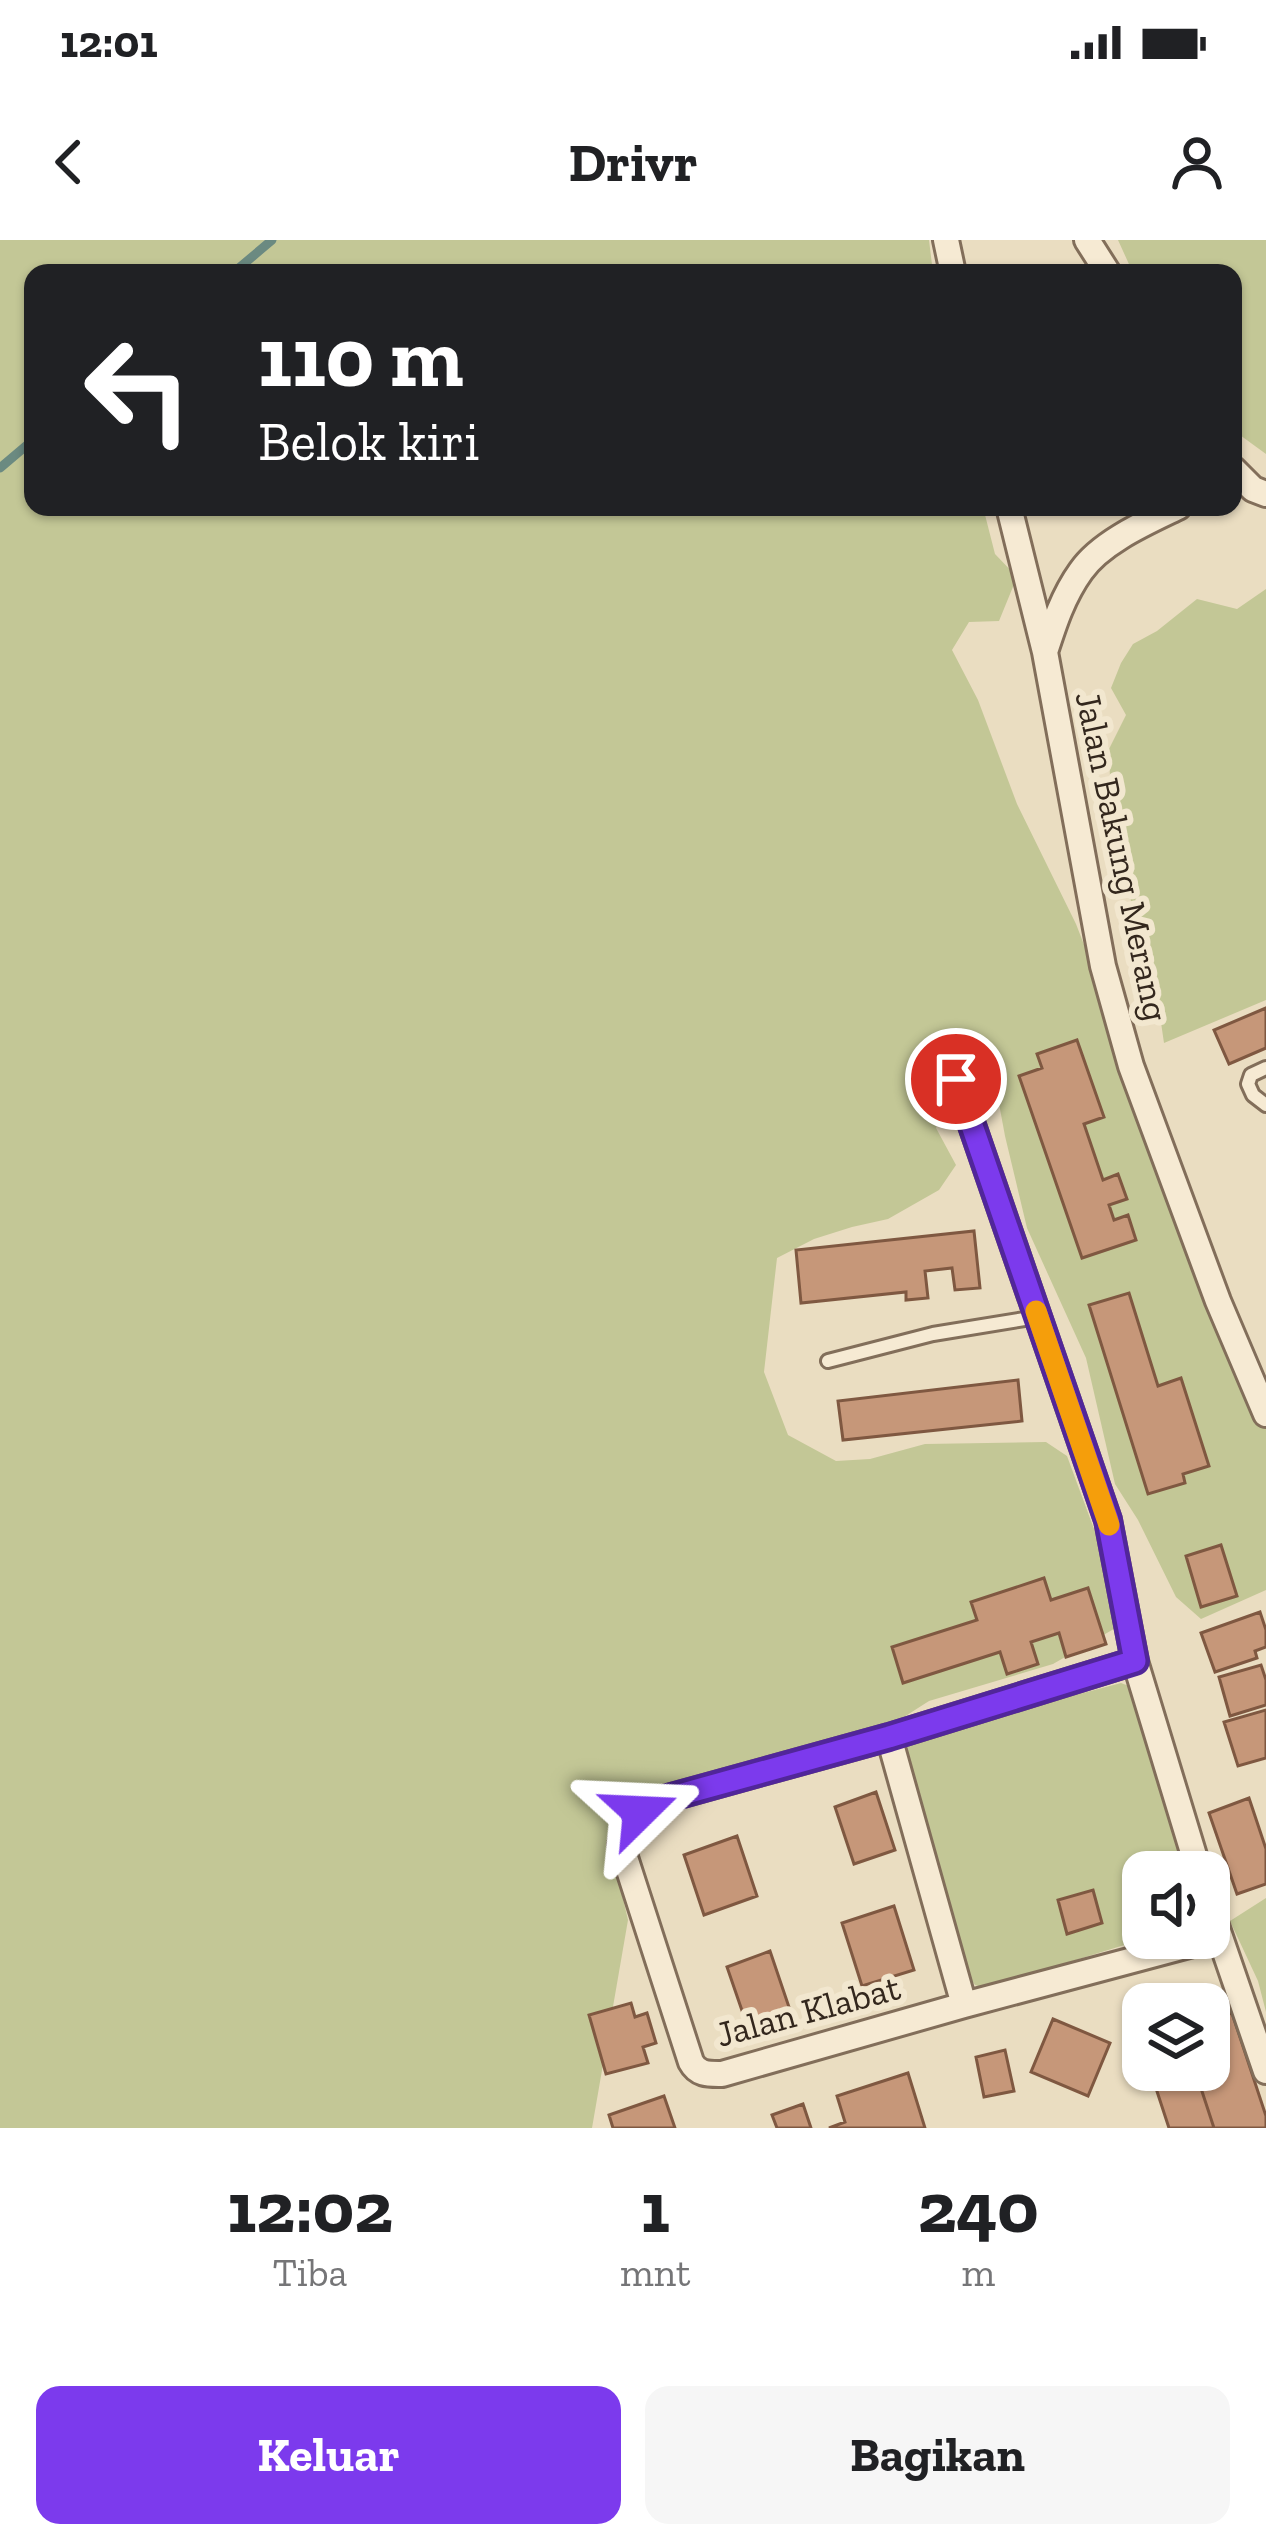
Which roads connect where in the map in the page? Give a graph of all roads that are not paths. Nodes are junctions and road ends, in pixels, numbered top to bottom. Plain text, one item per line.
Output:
1 (1011, 516) edge
2 (1159, 516) edge
3 (1045, 652) junction
4 (1266, 1068) edge
5 (956, 1079) dead end
6 (1266, 1105) edge
7 (1038, 1317) junction
8 (828, 1361) dead end
9 (1266, 1414) edge
10 (1135, 1661) junction
11 (889, 1737) junction
12 (1193, 1851) edge
13 (1136, 1959) edge
14 (1227, 1959) edge
15 (964, 2005) junction
16 (1266, 2071) edge

1 - 3 street, Jalan Bakung Merang
2 - 3 street
3 - 9 street, Jalan Bakung Merang
4 - 6 lane
5 - 7 street
7 - 8 lane
7 - 10 street
10 - 11 street, Jalan Klabat
10 - 12 street
11 - 15 street
11 - 15 street, Jalan Klabat
13 - 15 street, Jalan Klabat
14 - 16 street

